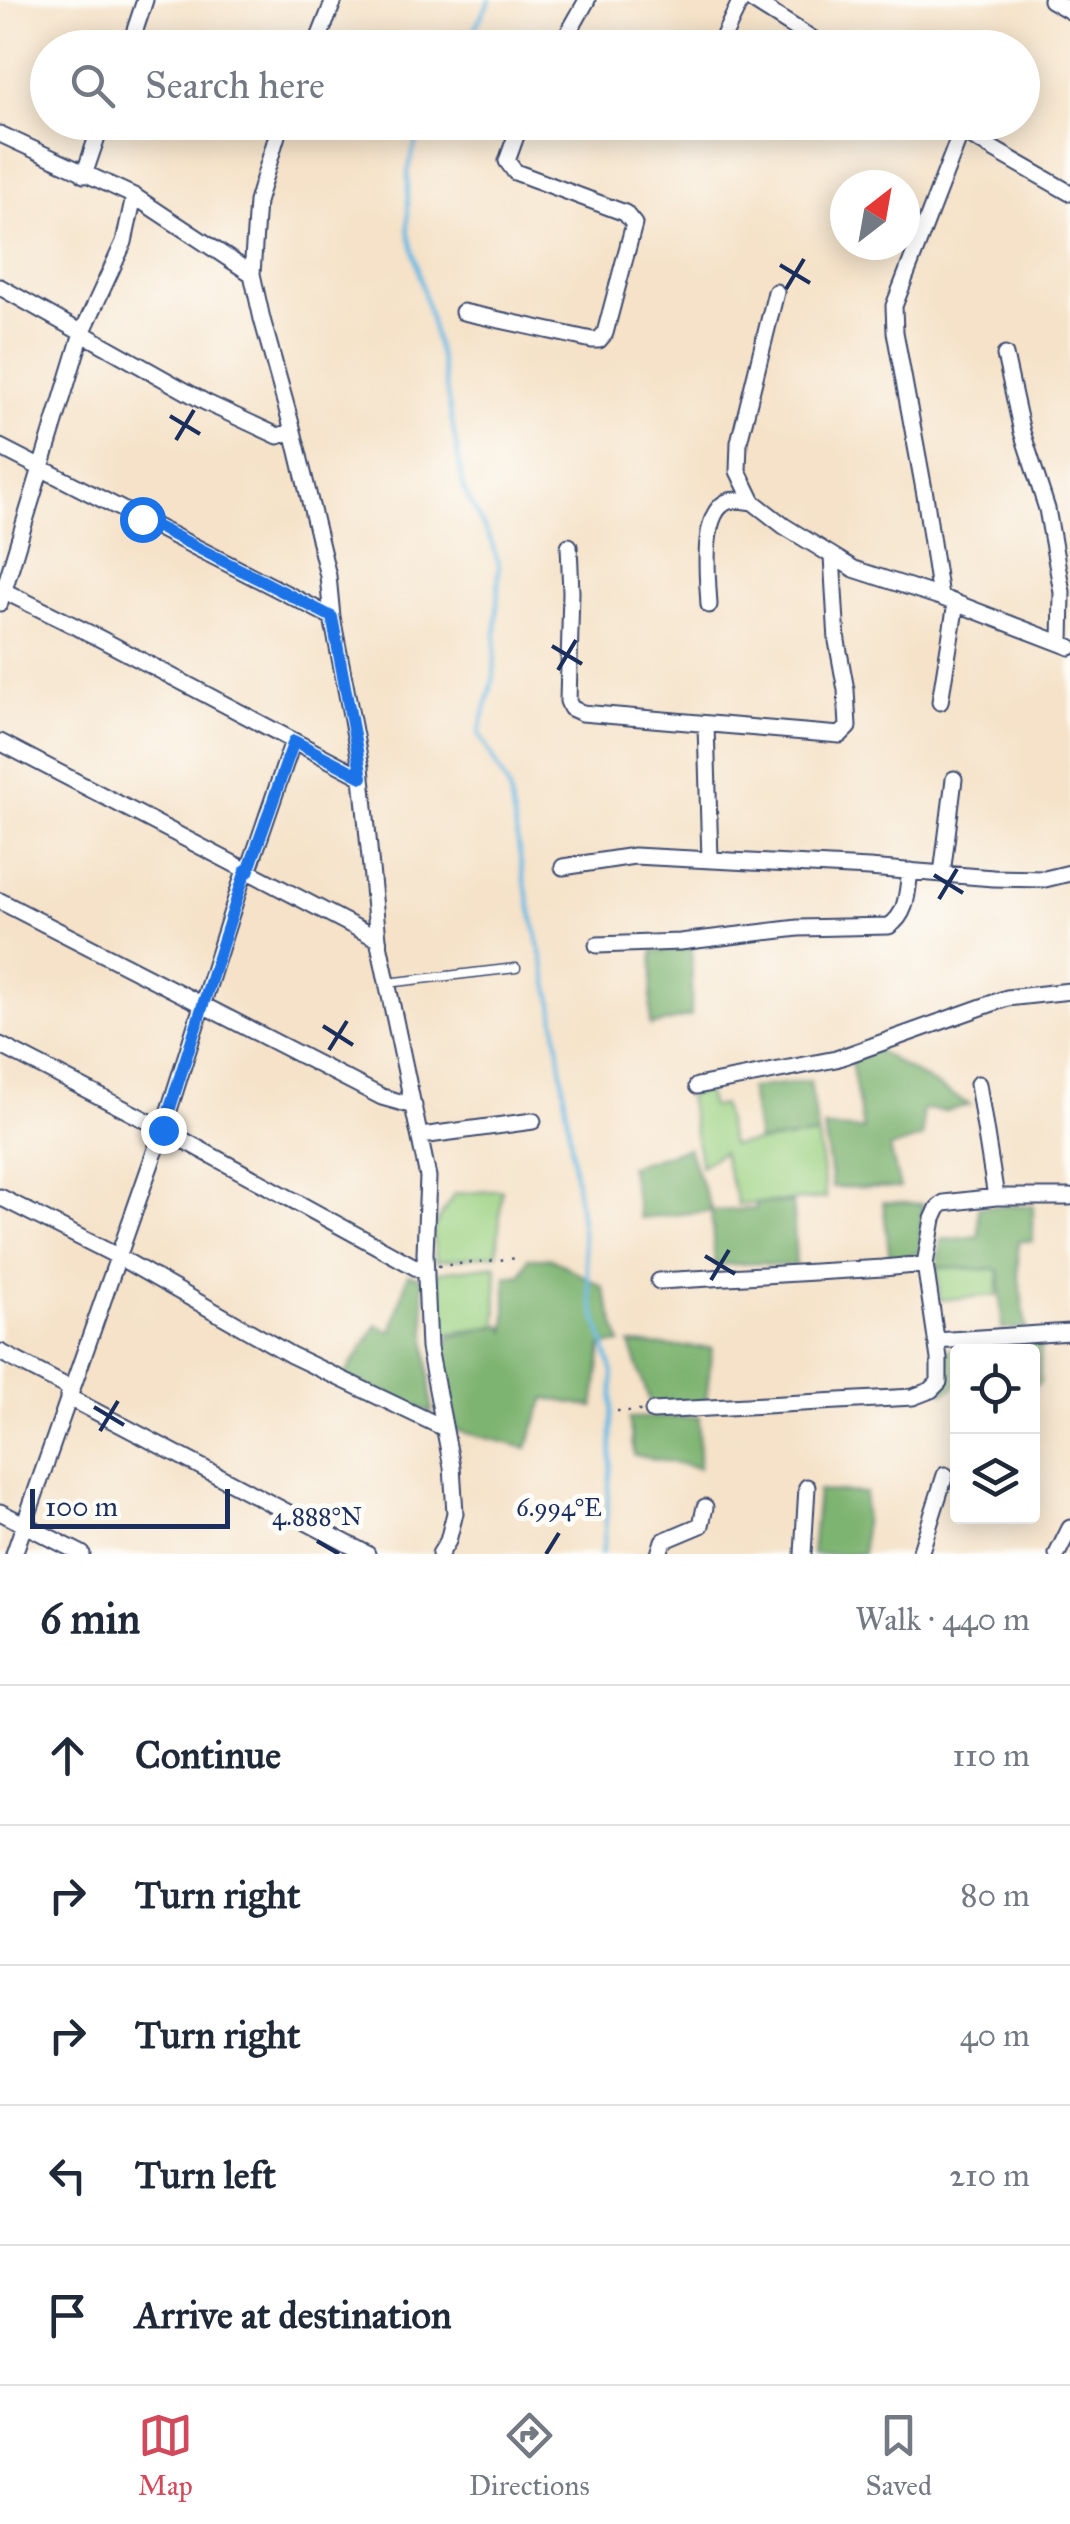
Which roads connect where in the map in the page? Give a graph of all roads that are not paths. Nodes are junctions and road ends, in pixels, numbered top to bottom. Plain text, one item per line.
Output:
1 (146, 0) edge
2 (334, 0) edge
3 (588, 0) edge
4 (741, 0) edge
5 (1051, 0) edge
6 (761, 3) edge
7 (1070, 11) edge
8 (135, 30) edge
9 (322, 30) edge
10 (570, 30) edge
11 (727, 30) edge
12 (801, 30) edge
13 (0, 134) edge
14 (96, 140) edge
15 (276, 140) edge
16 (515, 140) edge
17 (949, 140) edge
18 (976, 140) edge
19 (84, 174) junction
20 (1070, 193) edge
21 (134, 196) junction
22 (252, 274) junction
23 (0, 288) edge
24 (776, 292) dead end
25 (463, 312) dead end
26 (82, 333) junction
27 (1005, 355) dead end
28 (293, 432) junction
29 (0, 446) edge
30 (41, 468) junction
31 (753, 502) junction
32 (569, 546) dead end
33 (832, 556) junction
34 (1, 594) edge
35 (940, 596) junction
36 (956, 603) junction
37 (708, 606) dead end
38 (332, 617) junction
39 (1065, 645) edge
40 (940, 702) dead end
41 (706, 725) junction
42 (294, 741) junction
43 (0, 742) edge
44 (362, 777) junction
45 (954, 779) dead end
46 (710, 860) junction
47 (563, 866) dead end
48 (247, 871) junction
49 (910, 871) junction
50 (1070, 873) edge
51 (942, 874) junction
52 (0, 901) edge
53 (378, 939) junction
54 (597, 946) dead end
55 (516, 968) dead end
56 (387, 983) junction
57 (1070, 992) edge
58 (203, 1004) junction
59 (0, 1045) edge
60 (978, 1084) dead end
61 (697, 1086) dead end
62 (414, 1106) junction
63 (534, 1121) dead end
64 (163, 1130) junction
65 (421, 1136) junction
66 (1070, 1196) edge
67 (0, 1197) edge
68 (996, 1197) junction
69 (117, 1256) junction
70 (926, 1264) junction
71 (426, 1270) junction
72 (660, 1280) dead end
73 (1070, 1332) edge
74 (936, 1342) junction
75 (0, 1352) edge
76 (70, 1393) junction
77 (653, 1411) road end
78 (444, 1428) junction
79 (945, 1475) dead end
80 (807, 1488) dead end
81 (706, 1506) dead end
82 (0, 1512) edge
83 (24, 1526) junction
84 (1070, 1528) edge
85 (14, 1554) edge
86 (82, 1554) edge
87 (367, 1554) edge
88 (440, 1554) edge
89 (659, 1554) edge
90 (803, 1554) edge
91 (920, 1554) edge
92 (1057, 1554) edge

1 - 8 street
2 - 9 street
3 - 10 street
4 - 11 street
5 - 7 street
6 - 12 street
13 - 19 street
14 - 19 street
15 - 22 street
16 - 25 street
17 - 35 street
18 - 20 street
19 - 21 street
21 - 22 street
21 - 26 street
22 - 28 street
23 - 26 street
24 - 31 street
26 - 28 street
26 - 30 street
27 - 39 street
28 - 38 street
29 - 30 street
30 - 34 street
30 - 38 street
31 - 33 street
31 - 37 street
32 - 41 street
33 - 35 street
33 - 41 street
34 - 42 street
35 - 36 street
36 - 39 street
36 - 40 street
38 - 44 street
41 - 46 street
42 - 44 street
42 - 48 street
43 - 48 street
44 - 53 street
45 - 51 street
46 - 47 street
46 - 49 street
48 - 53 street
48 - 58 street
49 - 51 street
49 - 54 street
50 - 51 street
52 - 58 street
53 - 56 street
55 - 56 lane
56 - 62 street
57 - 61 street
58 - 62 street
58 - 64 street
59 - 64 street
60 - 68 street
62 - 65 street
63 - 65 street
64 - 69 street
64 - 71 street
65 - 71 street
66 - 68 street
67 - 69 street
68 - 70 street
69 - 76 street
69 - 78 street
70 - 72 street
70 - 74 street
71 - 78 street
73 - 74 street
74 - 77 street
75 - 76 street
76 - 83 street
76 - 87 street
78 - 88 street
79 - 91 street
80 - 90 street
81 - 89 street
82 - 83 street
83 - 85 street
83 - 86 street
84 - 92 street

